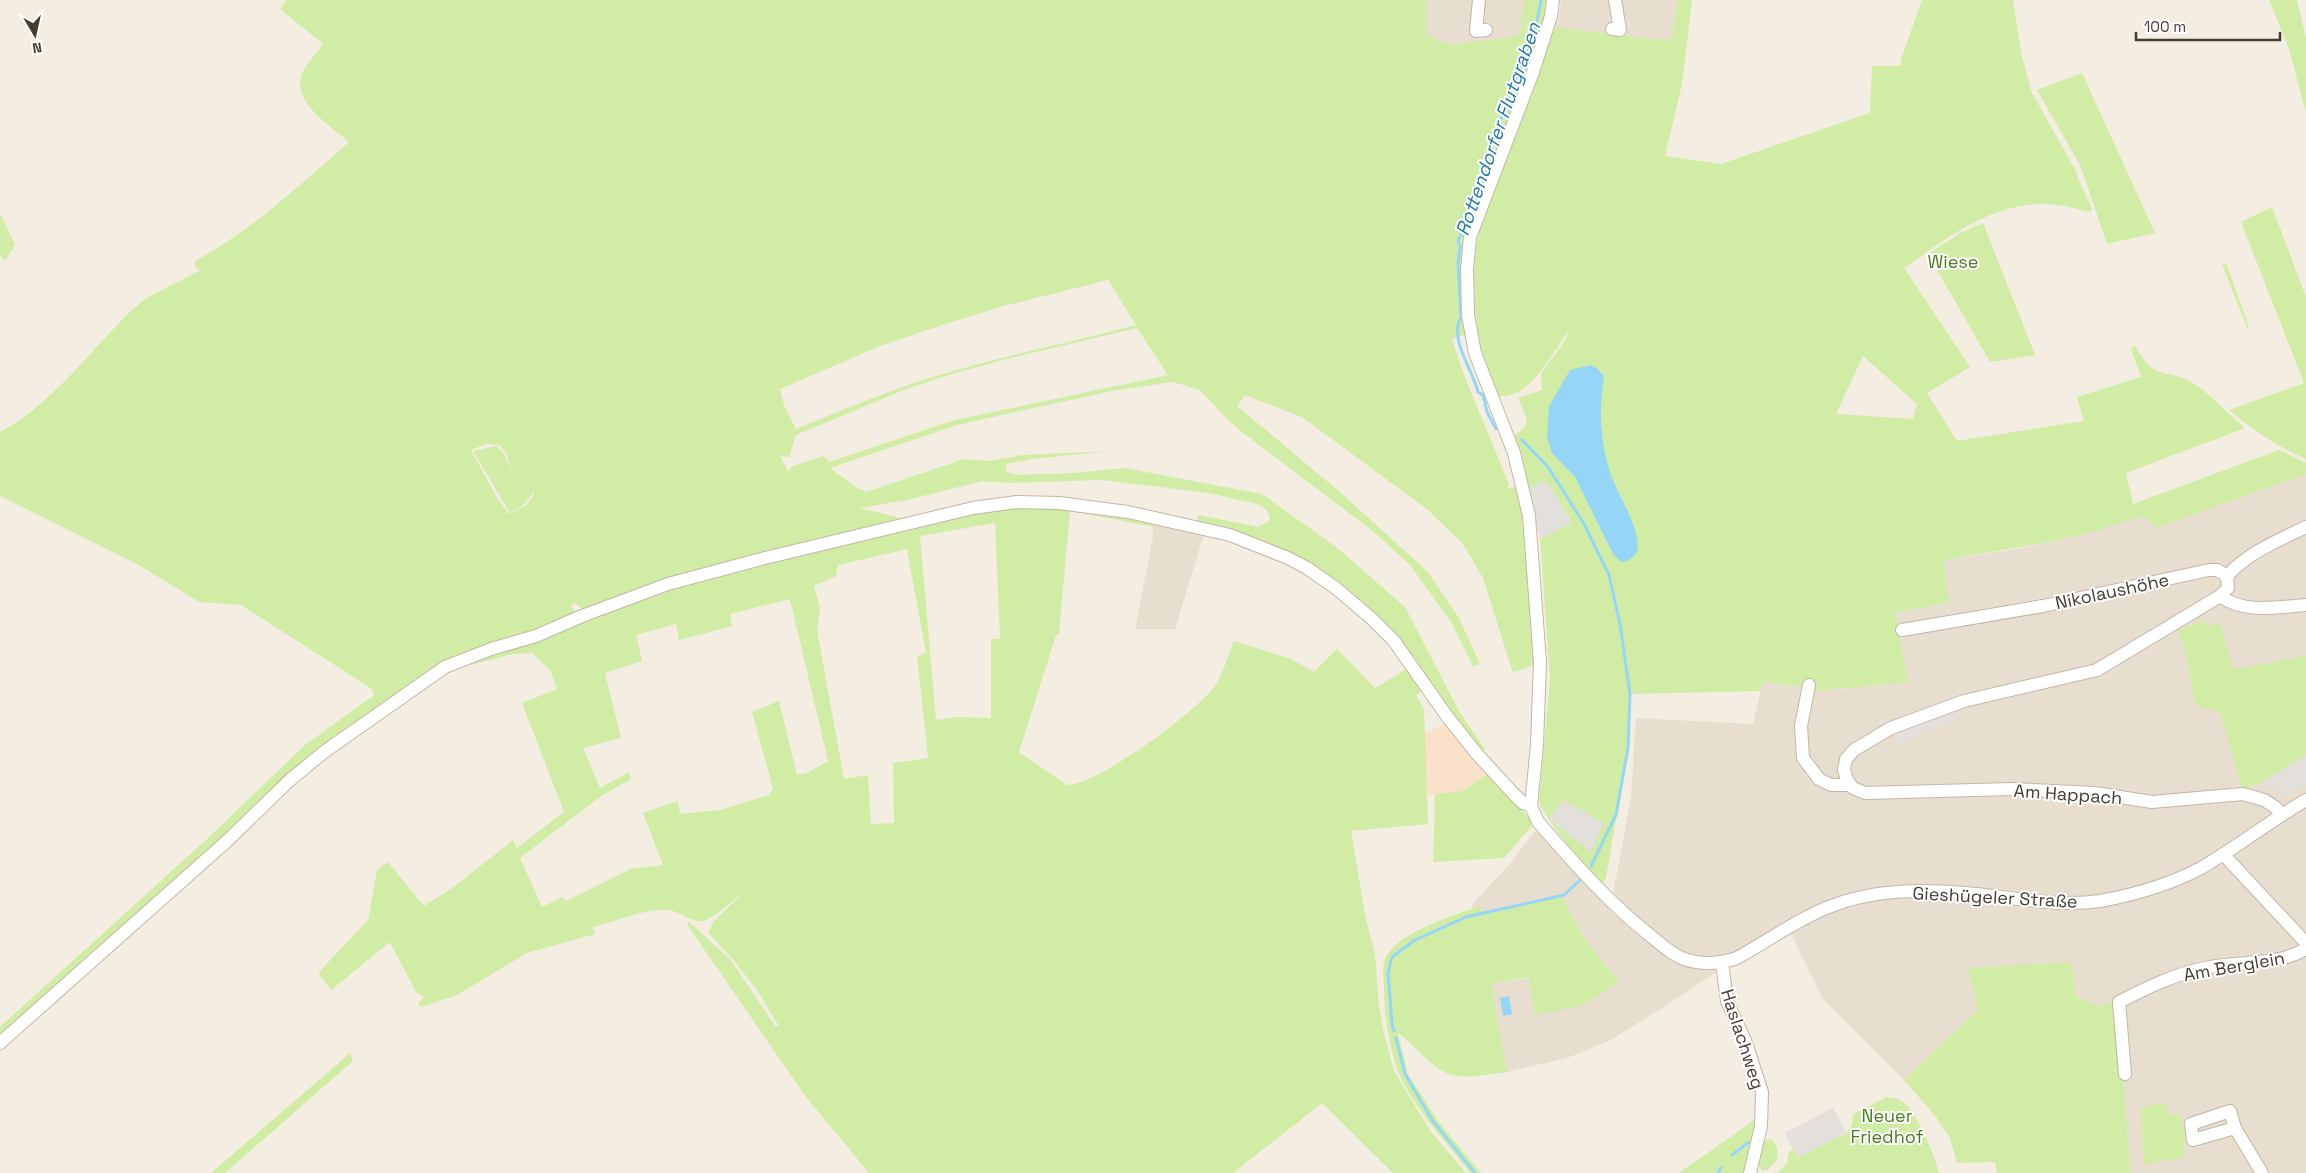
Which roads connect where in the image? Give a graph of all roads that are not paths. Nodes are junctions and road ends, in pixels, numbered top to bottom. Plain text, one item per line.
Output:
1 (1479, 0) edge
2 (1553, 0) edge
3 (1615, 0) edge
4 (1619, 30) dead end
5 (1476, 31) dead end
6 (2306, 527) edge
7 (2227, 576) junction
8 (2220, 596) junction
9 (2306, 605) edge
10 (1902, 630) dead end
11 (1809, 685) dead end
12 (1850, 785) junction
13 (2306, 800) edge
14 (1534, 813) junction
15 (2282, 815) junction
16 (2223, 854) junction
17 (2306, 942) edge
18 (2306, 949) edge
19 (1722, 963) junction
20 (0, 1042) edge
21 (2125, 1074) dead end
22 (2235, 1128) dead end
23 (1750, 1173) edge
24 (2262, 1173) edge

1 - 5 street
2 - 14 street
3 - 4 street
6 - 7 street
7 - 8 street
7 - 10 street, Nikolaushöhe
8 - 9 street
8 - 12 street
11 - 12 street, Am Happach
12 - 15 street, Am Happach
13 - 15 street, Gieshügeler Straße
14 - 19 street, Gieshügeler Straße
14 - 20 street, Gieshügeler Straße
15 - 16 street, Gieshügeler Straße
16 - 17 street
16 - 19 street, Gieshügeler Straße
18 - 21 street, Am Berglein
19 - 23 street, Haslachweg
22 - 24 street

